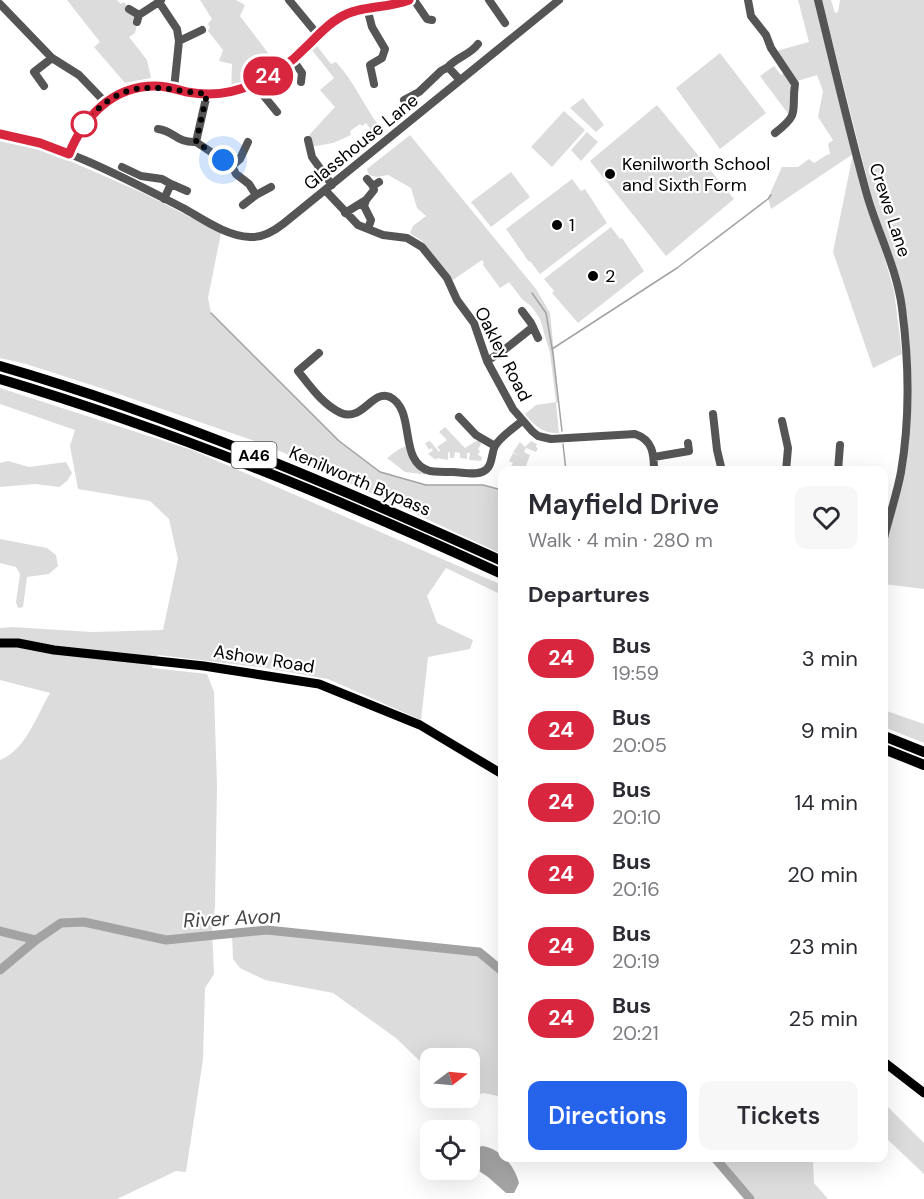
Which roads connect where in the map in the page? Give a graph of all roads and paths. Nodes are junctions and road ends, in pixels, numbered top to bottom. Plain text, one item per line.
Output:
1 (289, 0) edge
2 (408, 0) edge
3 (414, 0) edge
4 (489, 0) edge
5 (560, 0) edge
6 (748, 0) edge
7 (818, 0) edge
8 (160, 1) edge
9 (0, 4) edge
10 (367, 8) junction
11 (129, 9) dead end
12 (427, 22) dead end
13 (506, 23) dead end
14 (202, 30) dead end
15 (318, 35) junction
16 (179, 41) junction
17 (478, 44) dead end
18 (52, 58) junction
19 (293, 60) junction
20 (448, 67) junction
21 (304, 76) dead end
22 (460, 80) junction
23 (254, 84) junction
24 (374, 84) dead end
25 (44, 86) dead end
26 (174, 88) junction
27 (207, 94) junction
28 (404, 100) dead end
29 (105, 102) junction
30 (277, 111) dead end
31 (158, 129) dead end
32 (775, 133) dead end
33 (0, 134) edge
34 (308, 140) dead end
35 (196, 142) junction
36 (254, 151) dead end
37 (69, 154) junction
38 (122, 166) dead end
39 (232, 166) junction
40 (367, 179) dead end
41 (171, 184) junction
42 (271, 187) dead end
43 (329, 188) junction
44 (187, 191) dead end
45 (256, 195) junction
46 (164, 199) junction
47 (366, 200) junction
48 (243, 205) dead end
49 (345, 213) junction
50 (365, 228) junction
51 (522, 311) dead end
52 (533, 327) junction
53 (538, 338) dead end
54 (319, 353) dead end
55 (487, 361) junction
56 (0, 366) edge
57 (0, 379) edge
58 (713, 414) dead end
59 (459, 417) dead end
60 (522, 421) junction
61 (782, 421) dead end
62 (840, 445) dead end
63 (495, 446) junction
64 (688, 447) dead end
65 (654, 457) junction
66 (654, 466) edge
67 (721, 466) edge
68 (786, 466) edge
69 (838, 466) edge
70 (888, 522) edge
71 (498, 559) edge
72 (498, 572) edge
73 (0, 643) edge
74 (888, 738) edge
75 (888, 751) edge
76 (924, 752) edge
77 (924, 765) edge
78 (498, 772) edge
79 (888, 1065) edge
80 (924, 1093) edge

1 - 15 street
2 - 10 street
3 - 12 street
4 - 13 street
5 - 22 street, Glasshouse Lane
6 - 32 street
7 - 70 street, Crewe Lane
8 - 11 street
8 - 16 street
9 - 18 street
10 - 15 street
10 - 24 street
14 - 16 street
15 - 19 street
16 - 26 street
17 - 20 street
18 - 25 street
18 - 29 street
19 - 21 street
19 - 23 street
20 - 22 street
20 - 28 street
22 - 43 street, Glasshouse Lane
23 - 27 street
23 - 30 street
26 - 27 street
26 - 29 street
27 - 35 street
29 - 37 street
31 - 35 street
33 - 37 street, Glasshouse Lane
34 - 43 street
35 - 39 street
36 - 39 street
37 - 46 street, Glasshouse Lane
38 - 41 street
39 - 45 street
40 - 47 street
41 - 44 street
41 - 46 street
42 - 45 street
43 - 46 street, Glasshouse Lane
43 - 49 street
45 - 48 street
47 - 49 street
47 - 50 street
49 - 50 street
50 - 55 street, Oakley Road
51 - 52 street
52 - 53 street
52 - 55 street
54 - 63 street
55 - 60 street, Oakley Road
56 - 71 highway, Kenilworth Bypass / A46
57 - 72 highway, Kenilworth Bypass / A46
58 - 67 street
59 - 63 street
60 - 63 street
60 - 65 street, Oakley Road
61 - 68 street
62 - 69 street
64 - 65 street
65 - 66 street
73 - 78 main road, Ashow Road
74 - 76 highway
75 - 77 highway
79 - 80 main road

